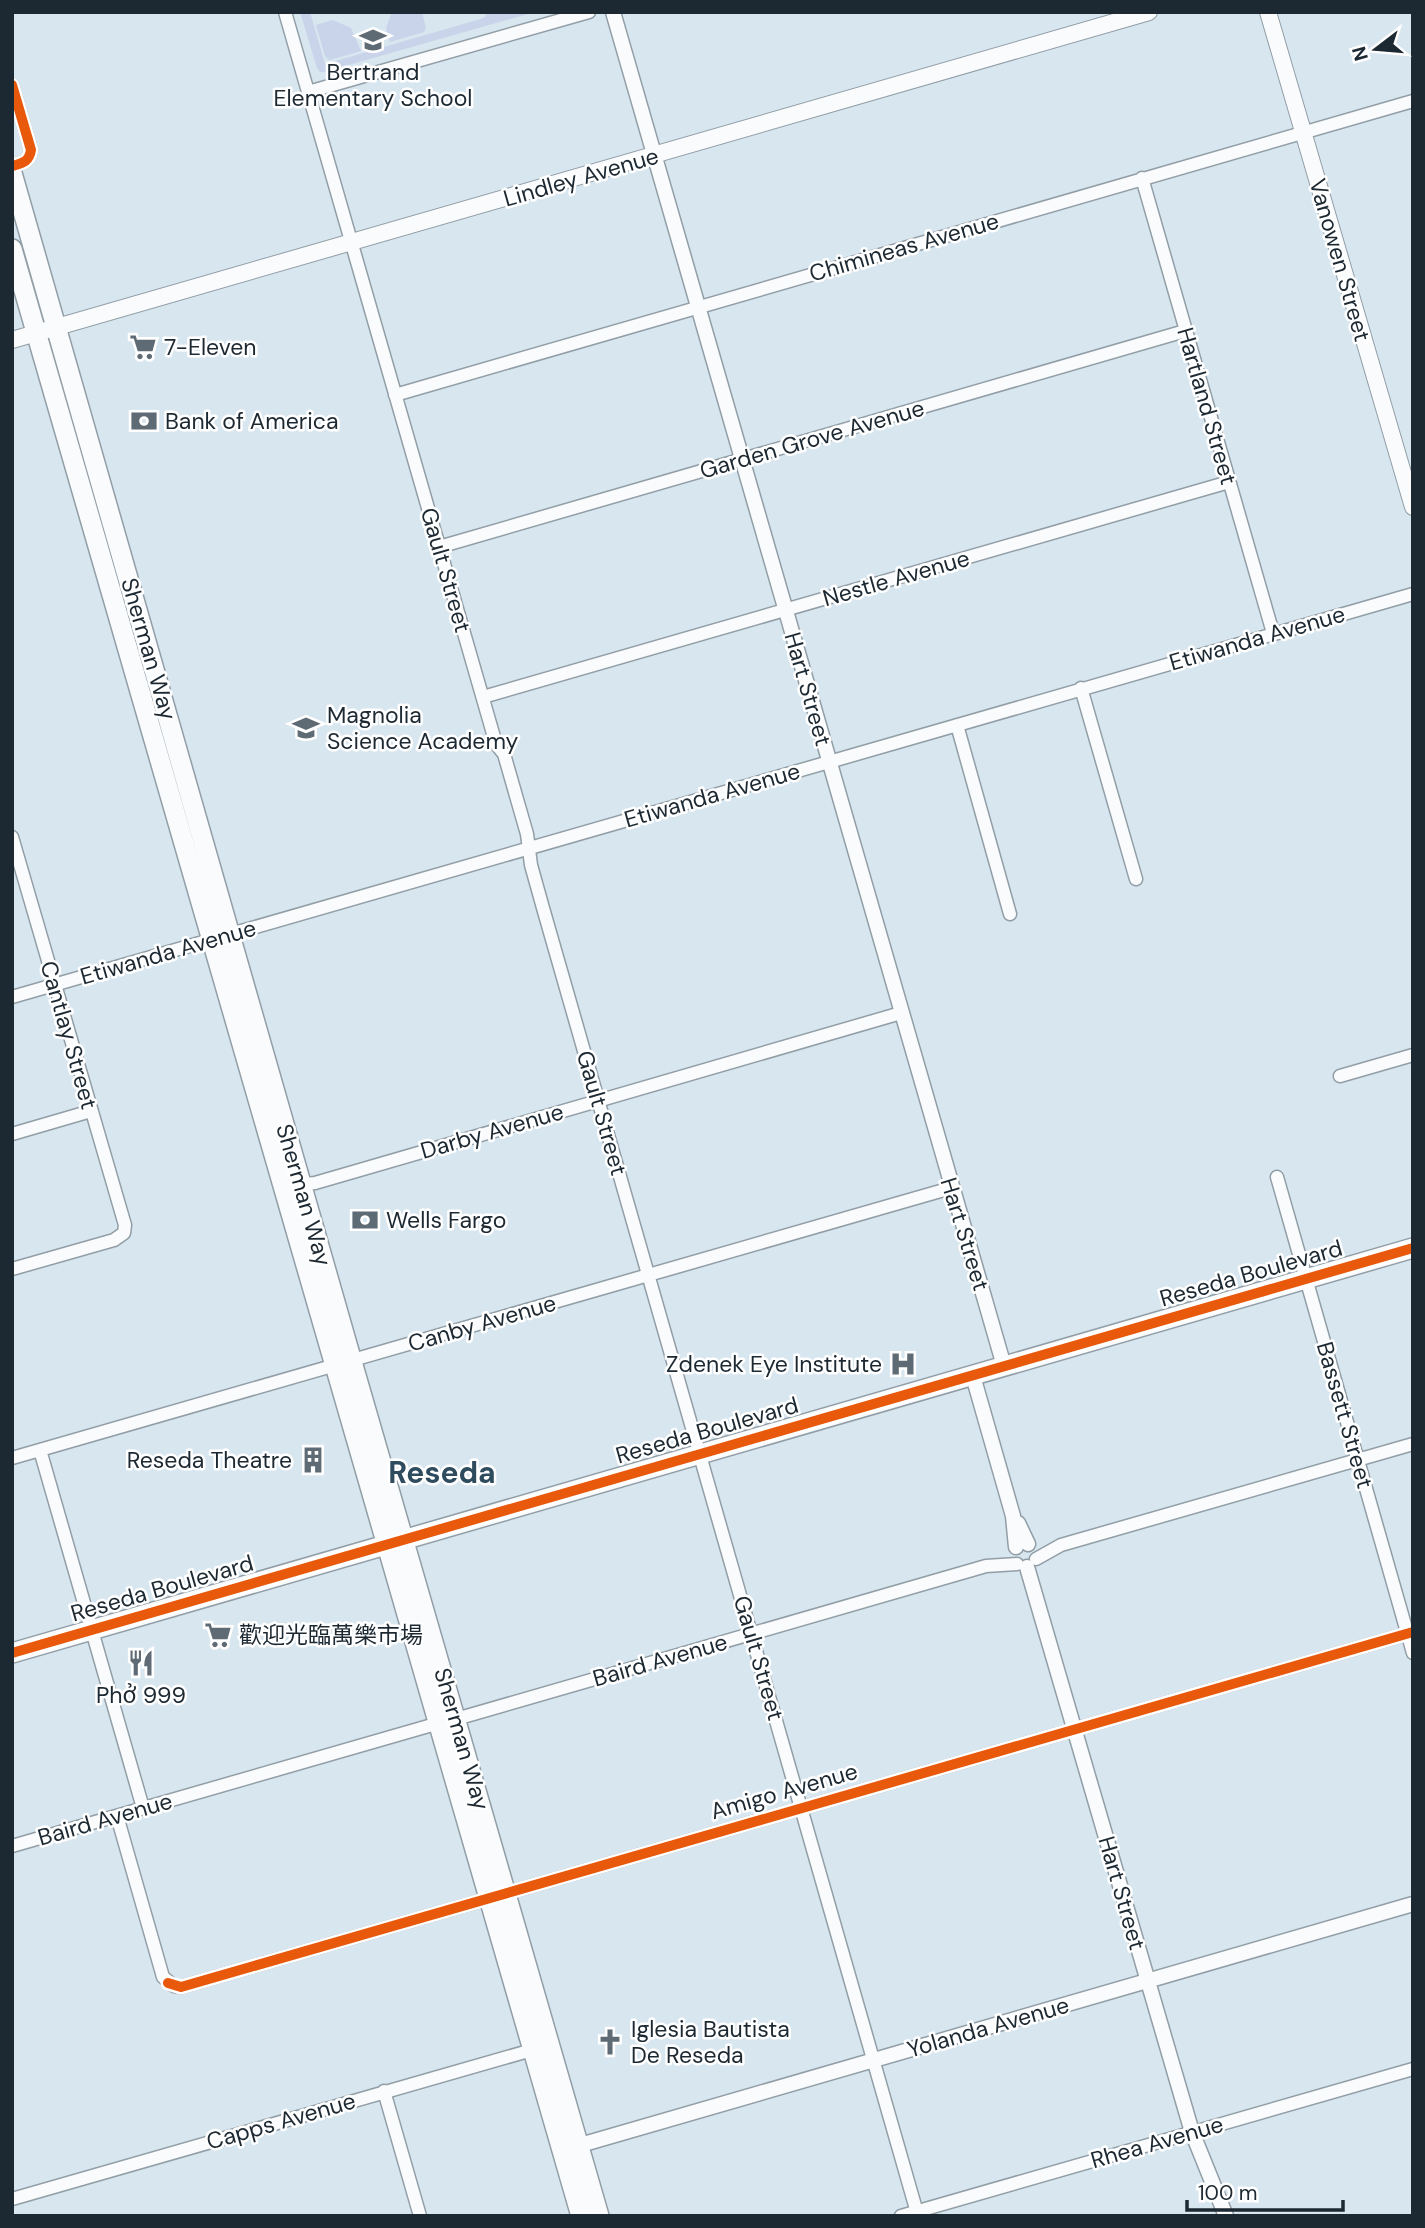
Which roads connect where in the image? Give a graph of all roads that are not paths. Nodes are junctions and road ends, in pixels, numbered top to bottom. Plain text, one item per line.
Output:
1 (285, 12) edge
2 (589, 12) edge
3 (613, 12) edge
4 (1149, 12) edge
5 (1268, 12) edge
6 (12, 85) edge
7 (308, 92) junction
8 (1413, 101) edge
9 (1303, 133) junction
10 (654, 156) junction
11 (13, 173) edge
12 (1142, 178) junction
13 (352, 243) junction
14 (12, 249) edge
15 (698, 307) junction
16 (56, 328) junction
17 (1185, 331) junction
18 (37, 333) junction
19 (12, 340) edge
20 (395, 395) junction
21 (742, 459) junction
22 (1229, 482) junction
23 (1413, 507) edge
24 (439, 547) junction
25 (1413, 594) edge
26 (786, 610) junction
27 (1273, 633) junction
28 (1081, 688) junction
29 (483, 697) junction
30 (957, 725) junction
31 (829, 761) junction
32 (12, 837) edge
33 (528, 848) junction
34 (1136, 879) dead end
35 (1010, 914) dead end
36 (221, 937) junction
37 (54, 985) junction
38 (12, 997) edge
39 (901, 1013) junction
40 (1413, 1055) edge
41 (1340, 1076) dead end
42 (598, 1101) junction
43 (91, 1111) junction
44 (12, 1134) edge
45 (1277, 1177) dead end
46 (292, 1185) junction
47 (951, 1188) junction
48 (1413, 1248) edge
49 (12, 1269) edge
50 (648, 1275) junction
51 (1306, 1279) junction
52 (343, 1364) junction
53 (1004, 1366) junction
54 (973, 1376) junction
55 (1413, 1444) edge
56 (40, 1450) junction
57 (700, 1454) junction
58 (12, 1458) edge
59 (1358, 1460) junction
60 (395, 1542) junction
61 (1024, 1554) junction
62 (91, 1630) junction
63 (1410, 1632) edge
64 (752, 1633) junction
65 (12, 1653) edge
66 (1413, 1653) edge
67 (447, 1721) junction
68 (1075, 1729) junction
69 (802, 1807) junction
70 (143, 1808) junction
71 (117, 1816) junction
72 (12, 1846) edge
73 (498, 1896) junction
74 (1413, 1904) edge
75 (1148, 1982) junction
76 (541, 2047) junction
77 (874, 2059) junction
78 (1413, 2069) edge
79 (384, 2091) junction
80 (1192, 2132) junction
81 (570, 2148) junction
82 (12, 2199) edge
83 (918, 2213) edge
84 (420, 2216) edge
85 (581, 2216) edge
86 (599, 2216) edge
87 (901, 2216) edge
88 (1226, 2216) edge

1 - 7 street, Gault Street
2 - 7 street
3 - 10 street, Hart Street
4 - 10 main road, Lindley Avenue
5 - 9 main road, Vanowen Street
6 - 11 street, Sherman Way
7 - 13 street, Gault Street
8 - 9 street, Chimineas Avenue
9 - 12 street, Chimineas Avenue
9 - 23 main road, Vanowen Street
10 - 13 main road, Lindley Avenue
10 - 15 street, Hart Street
11 - 16 main road, Sherman Way
12 - 15 street, Chimineas Avenue
12 - 17 street, Hartland Street
13 - 16 main road, Lindley Avenue
13 - 20 street, Gault Street
14 - 18 main road, Sherman Way
15 - 20 street, Chimineas Avenue
15 - 21 street, Hart Street
16 - 18 main road, Lindley Avenue
16 - 36 main road, Sherman Way
17 - 21 street, Garden Grove Avenue
17 - 22 street, Hartland Street
18 - 19 main road, Lindley Avenue
18 - 36 main road, Sherman Way
20 - 24 street, Gault Street
21 - 24 street, Garden Grove Avenue
21 - 26 street, Hart Street
22 - 26 street, Nestle Avenue
22 - 27 street, Hartland Street
24 - 29 street, Gault Street
25 - 27 street, Etiwanda Avenue
26 - 29 street, Nestle Avenue
26 - 31 street, Hart Street
27 - 28 street, Etiwanda Avenue
28 - 30 street, Etiwanda Avenue
28 - 34 street
29 - 33 street, Gault Street
30 - 31 street, Etiwanda Avenue
30 - 35 street
31 - 33 street, Etiwanda Avenue
31 - 39 street, Hart Street
32 - 37 street, Cantlay Street
33 - 36 street, Etiwanda Avenue
33 - 42 street, Gault Street
36 - 37 street, Etiwanda Avenue
36 - 46 main road, Sherman Way
37 - 38 street, Etiwanda Avenue
37 - 43 street, Cantlay Street
39 - 42 street, Darby Avenue
39 - 47 street, Hart Street
40 - 41 street
42 - 46 street, Darby Avenue
42 - 50 street, Gault Street
43 - 44 street
43 - 49 street, Cantlay Street
45 - 51 street, Bassett Street
46 - 52 main road, Sherman Way
47 - 50 street, Canby Avenue
47 - 53 street, Hart Street
48 - 51 main road, Reseda Boulevard
50 - 52 street, Canby Avenue
50 - 57 street, Gault Street
51 - 53 main road, Reseda Boulevard
51 - 59 street, Bassett Street
52 - 56 street, Canby Avenue
52 - 60 main road, Sherman Way
53 - 54 main road, Reseda Boulevard
54 - 57 main road, Reseda Boulevard
54 - 61 street, Hart Street
55 - 59 street, Baird Avenue
56 - 58 street, Canby Avenue
56 - 62 street
57 - 60 main road, Reseda Boulevard
57 - 64 street, Gault Street
59 - 61 street, Baird Avenue
59 - 63 street, Bassett Street
60 - 62 main road, Reseda Boulevard
60 - 67 main road, Sherman Way
61 - 64 street, Baird Avenue
61 - 68 street, Hart Street
62 - 65 main road, Reseda Boulevard
62 - 70 street
63 - 66 street, Bassett Street
63 - 68 street, Amigo Avenue
64 - 67 street, Baird Avenue
64 - 69 street, Gault Street
67 - 70 street, Baird Avenue
67 - 73 main road, Sherman Way
68 - 69 street, Amigo Avenue
68 - 75 street, Hart Street
69 - 73 street, Amigo Avenue
69 - 77 street, Gault Street
70 - 71 street, Baird Avenue
71 - 72 street, Baird Avenue
71 - 73 street, Amigo Avenue
73 - 76 main road, Sherman Way
74 - 75 street, Yolanda Avenue
75 - 77 street, Yolanda Avenue
75 - 80 street, Hart Street
76 - 79 street, Capps Avenue
76 - 81 main road, Sherman Way
77 - 81 street, Yolanda Avenue
77 - 83 street, Gault Street
78 - 80 street, Rhea Avenue
79 - 82 street, Capps Avenue
79 - 84 street
80 - 83 street, Rhea Avenue
80 - 88 street, Hart Street
81 - 85 main road, Sherman Way
81 - 86 main road, Sherman Way
83 - 87 street, Rhea Avenue

